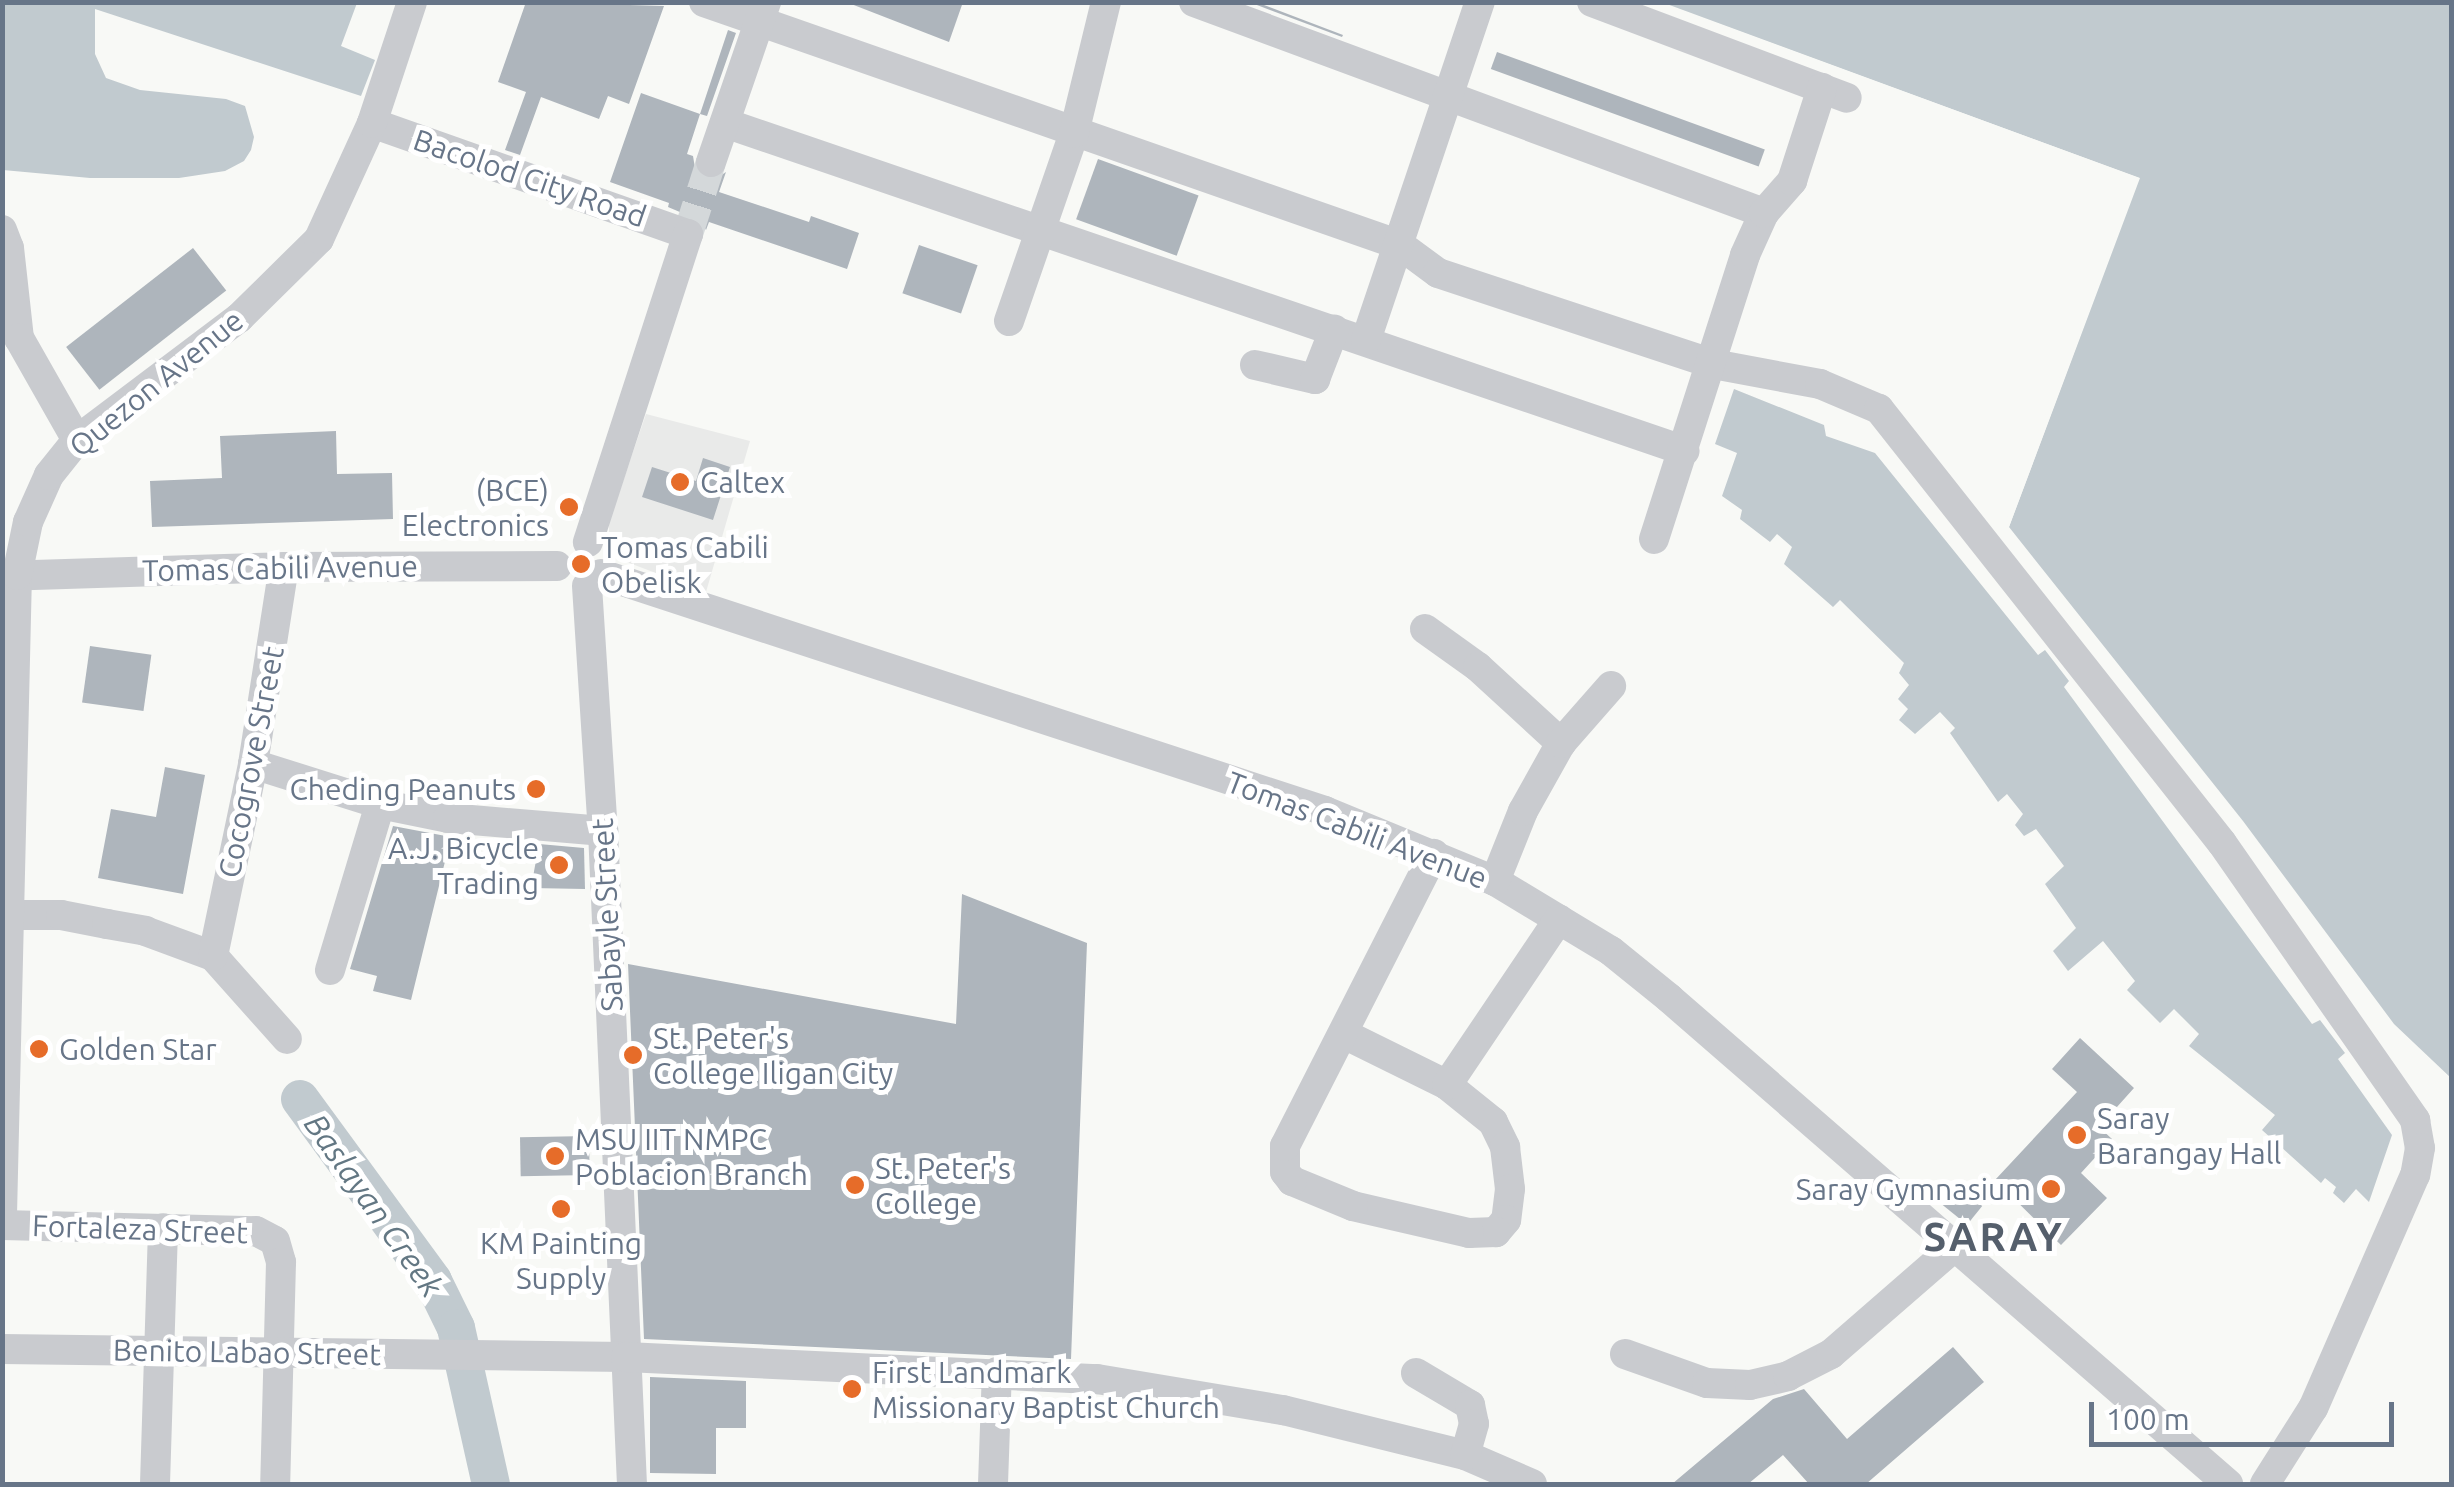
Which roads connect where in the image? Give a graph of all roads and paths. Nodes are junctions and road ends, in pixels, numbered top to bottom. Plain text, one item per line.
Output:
1 (412, 2) edge
2 (704, 2) edge
3 (1106, 2) edge
4 (1194, 2) edge
5 (1480, 2) edge
6 (1592, 2) edge
7 (763, 13) edge
8 (1449, 93) junction
9 (372, 122) junction
10 (724, 124) junction
11 (1074, 134) junction
12 (711, 162) tunnel mouth
13 (1764, 213) junction
14 (1041, 228) junction
15 (2, 230) edge
16 (1400, 244) junction
17 (1009, 321) dead end
18 (1334, 330) junction
19 (11, 339) edge
20 (1366, 340) junction
21 (1714, 364) junction
22 (1254, 365) dead end
23 (77, 440) junction
24 (1684, 451) junction
25 (1654, 540) dead end
26 (588, 542) junction
27 (557, 566) junction
28 (284, 567) junction
29 (10, 575) edge
30 (594, 580) junction
31 (1426, 628) dead end
32 (1611, 686) dead end
33 (9, 689) edge
34 (1561, 744) junction
35 (254, 764) junction
36 (380, 804) junction
37 (603, 831) junction
38 (1434, 854) junction
39 (1495, 881) junction
40 (6, 915) edge
41 (1559, 919) junction
42 (213, 956) junction
43 (330, 970) dead end
44 (1346, 1035) junction
45 (287, 1039) dead end
46 (1447, 1084) junction
47 (2, 1214) edge
48 (2, 1224) edge
49 (163, 1228) junction
50 (1954, 1247) junction
51 (2, 1349) edge
52 (159, 1351) junction
53 (276, 1353) junction
54 (1625, 1354) dead end
55 (626, 1357) junction
56 (997, 1372) junction
57 (1416, 1373) dead end
58 (1464, 1455) junction
59 (155, 1484) edge
60 (275, 1484) edge
61 (632, 1484) edge
62 (993, 1484) edge
63 (1532, 1484) edge
64 (2228, 1484) edge
65 (2265, 1484) edge

1 - 9 street, Quezon Avenue
2 - 7 street
3 - 11 street
4 - 8 street
5 - 8 street
6 - 13 street
7 - 10 street
7 - 11 street
8 - 13 street
8 - 16 street
9 - 23 street, Quezon Avenue
9 - 26 street, Bacolod City Road
10 - 12 street
10 - 14 street
11 - 14 street
11 - 16 street
13 - 21 street
14 - 17 street
14 - 18 street
15 - 19 street
16 - 20 street
16 - 21 street
18 - 20 street
18 - 22 street
19 - 23 street
20 - 24 street
21 - 24 street
21 - 65 street
23 - 29 street, Quezon Avenue
24 - 25 street
26 - 27 street
26 - 30 street
27 - 28 street, Tomas Cabili Avenue
27 - 30 street
28 - 29 street, Tomas Cabili Avenue
28 - 35 street, Cocogrove Street
29 - 33 street, Quezon Avenue
30 - 37 street, Sabayle Street
30 - 38 street, Tomas Cabili Avenue
31 - 34 street
32 - 34 street
33 - 40 street, Quezon Avenue
34 - 39 street
35 - 36 street
35 - 42 street, Cocogrove Street
36 - 37 street
36 - 43 street
37 - 55 street, Sabayle Street
38 - 39 street, Tomas Cabili Avenue
38 - 44 street
39 - 41 street, Tomas Cabili Avenue
40 - 42 street
40 - 47 street, Quezon Avenue
41 - 46 street
41 - 50 street, Tomas Cabili Avenue
42 - 45 street
44 - 46 street
44 - 46 street
48 - 49 street, Fortaleza Street
49 - 52 street
49 - 53 street, Fortaleza Street
50 - 54 street
50 - 64 street, Tomas Cabili Avenue
51 - 52 street, Benito Labao Street
52 - 53 street, Benito Labao Street
52 - 59 street
53 - 55 street, Benito Labao Street
53 - 60 street
55 - 56 street, Benito Labao Street
55 - 61 street, Sabayle Street
56 - 58 street, Benito Labao Street
56 - 62 street
57 - 58 street
58 - 63 street, Benito Labao Street

